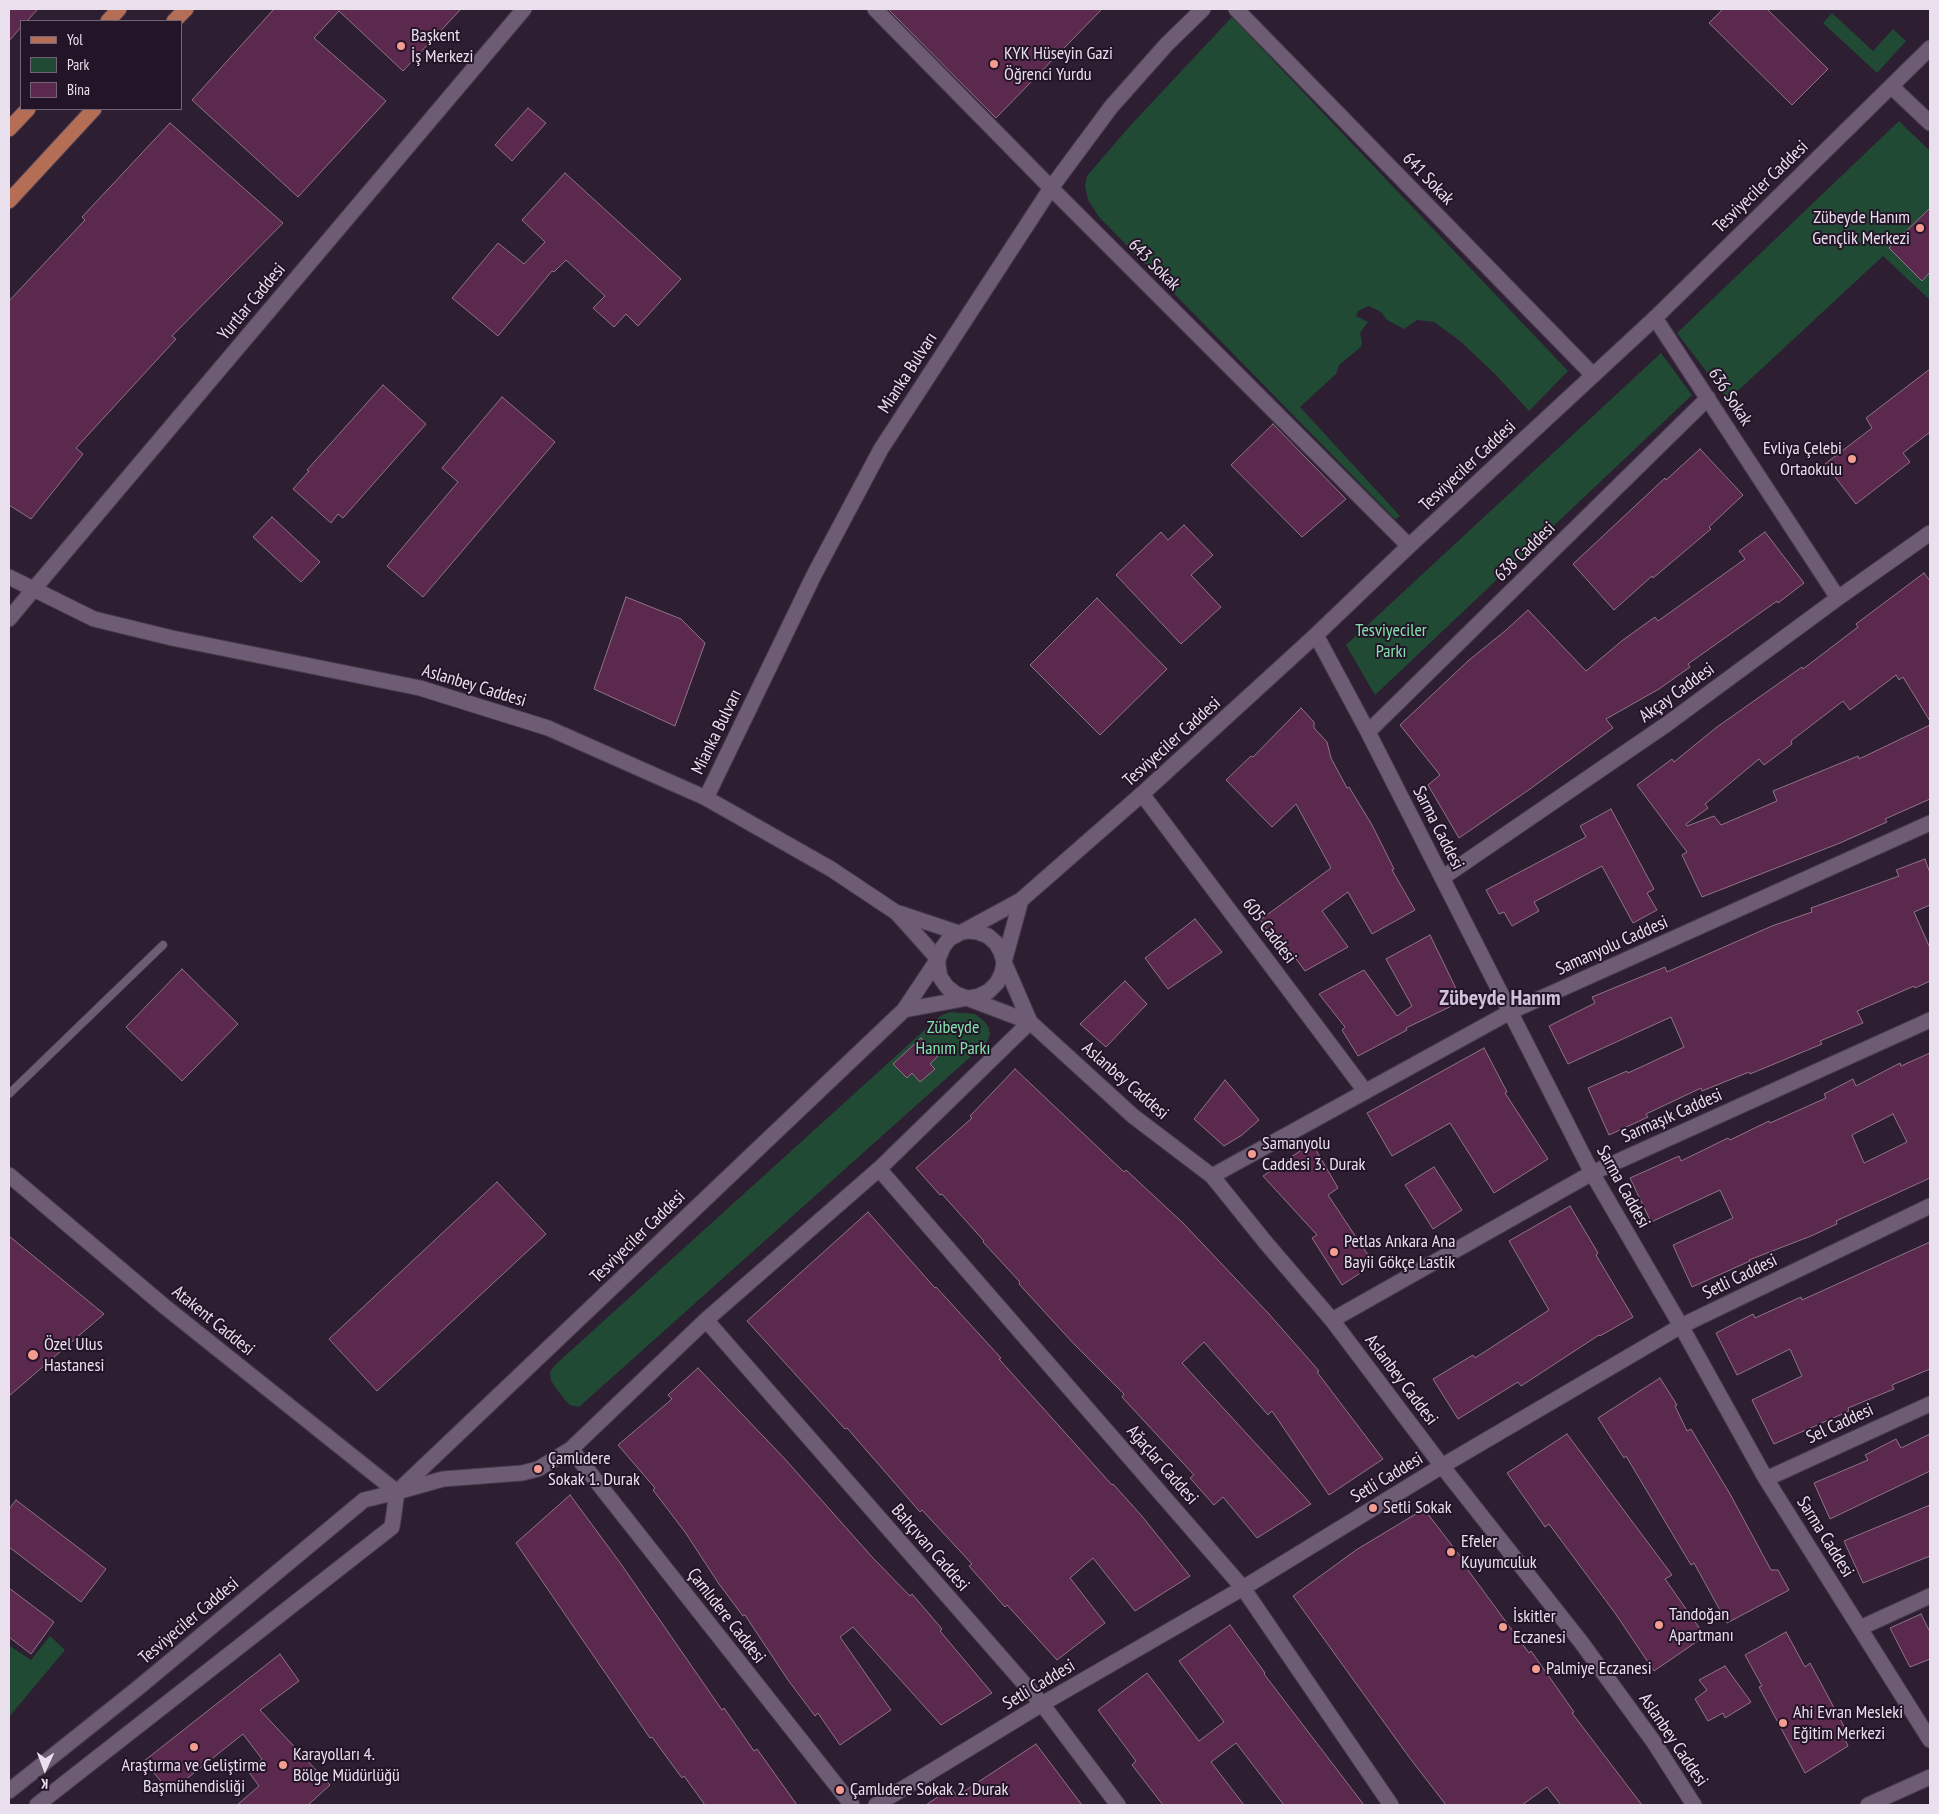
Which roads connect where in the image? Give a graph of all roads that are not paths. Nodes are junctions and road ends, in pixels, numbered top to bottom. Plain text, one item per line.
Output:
1 (119, 9) edge
2 (186, 9) edge
3 (524, 9) edge
4 (874, 9) edge
5 (1203, 9) edge
6 (1236, 9) edge
7 (109, 20) edge
8 (175, 20) edge
9 (1930, 48) edge
10 (1892, 87) junction
11 (27, 110) edge
12 (93, 110) edge
13 (1930, 123) edge
14 (9, 130) edge
15 (1051, 188) junction
16 (9, 201) edge
17 (1655, 318) junction
18 (1593, 375) junction
19 (1708, 398) junction
20 (1930, 533) edge
21 (1409, 546) junction
22 (9, 577) edge
23 (33, 590) junction
24 (1838, 598) junction
25 (9, 619) edge
26 (1316, 635) junction
27 (1368, 732) junction
28 (1142, 794) junction
29 (706, 798) junction
30 (1930, 823) edge
31 (1442, 878) junction
32 (1021, 900) junction
33 (897, 913) junction
34 (959, 933) junction
35 (163, 945) dead end
36 (938, 959) junction
37 (1004, 962) junction
38 (967, 997) junction
39 (904, 1010) junction
40 (1510, 1012) junction
41 (1930, 1020) edge
42 (1030, 1022) junction
43 (1365, 1091) junction
44 (9, 1094) edge
45 (879, 1169) junction
46 (1592, 1172) junction
47 (9, 1174) edge
48 (1212, 1176) junction
49 (1930, 1206) edge
50 (706, 1320) junction
51 (1332, 1320) junction
52 (1681, 1326) junction
53 (1930, 1404) edge
54 (571, 1449) junction
55 (1442, 1466) junction
56 (1766, 1479) junction
57 (397, 1492) junction
58 (1244, 1588) junction
59 (1930, 1596) edge
60 (1860, 1628) junction
61 (1042, 1704) junction
62 (1930, 1740) edge
63 (1930, 1777) edge
64 (9, 1791) edge
65 (37, 1805) edge
66 (852, 1805) edge
67 (876, 1805) edge
68 (1118, 1805) edge
69 (1391, 1805) edge
70 (1694, 1805) edge
71 (1868, 1805) edge

1 - 7 main road
2 - 8 main road
3 - 23 street, Yurtlar Caddesi
4 - 15 street, 643 Sokak
5 - 15 street, Mianka Bulvarı
6 - 18 street, 641 Sokak
9 - 10 street, Tesviyeciler Caddesi
10 - 13 street
10 - 17 street, Tesviyeciler Caddesi
11 - 14 main road
12 - 16 main road
15 - 21 street, 643 Sokak
15 - 29 street, Mianka Bulvarı
17 - 18 street, Tesviyeciler Caddesi
17 - 19 street, 636 Sokak
18 - 21 street, Tesviyeciler Caddesi
19 - 24 street, 636 Sokak
19 - 27 street, 638 Caddesi
20 - 24 street, Akçay Caddesi
21 - 26 street, Tesviyeciler Caddesi
22 - 23 street, Aslanbey Caddesi
23 - 25 street, Yurtlar Caddesi
23 - 29 street, Aslanbey Caddesi
24 - 31 street, Akçay Caddesi
26 - 27 street, Sarma Caddesi
26 - 28 street, Tesviyeciler Caddesi
27 - 31 street, Sarma Caddesi
28 - 32 street, Tesviyeciler Caddesi
28 - 43 street, 605 Caddesi
29 - 33 street, Aslanbey Caddesi
30 - 40 street, Samanyolu Caddesi
31 - 40 street, Sarma Caddesi
32 - 34 street, Tesviyeciler Caddesi
32 - 37 street
33 - 34 street
33 - 36 street
34 - 36 street
34 - 37 street
35 - 44 lane
36 - 38 street
36 - 39 street, Tesviyeciler Caddesi
37 - 38 street
37 - 42 street
38 - 39 street
38 - 42 street
39 - 57 street, Tesviyeciler Caddesi
40 - 43 street, Samanyolu Caddesi
40 - 46 street, Sarma Caddesi
41 - 46 street, Sarmaşık Caddesi
42 - 45 street
42 - 48 street, Aslanbey Caddesi
43 - 48 street, Samanyolu Caddesi
45 - 50 street
45 - 58 street, Ağaçlar Caddesi
46 - 51 street, Sarmaşık Caddesi
46 - 52 street, Sarma Caddesi
47 - 57 street, Atakent Caddesi
48 - 51 street, Aslanbey Caddesi
49 - 52 street, Setli Caddesi
50 - 54 street
50 - 61 street, Bahçıvan Caddesi
51 - 55 street, Aslanbey Caddesi
52 - 55 street, Setli Caddesi
52 - 56 street, Sarma Caddesi
53 - 56 street, Sel Caddesi
54 - 57 street
54 - 66 street, Çamlıdere Caddesi
55 - 58 street, Setli Caddesi
55 - 70 street, Aslanbey Caddesi
56 - 60 street, Sarma Caddesi
57 - 64 street, Tesviyeciler Caddesi
57 - 65 street
58 - 61 street, Setli Caddesi
58 - 69 street, Ağaçlar Caddesi
59 - 60 street
60 - 62 street, Sarma Caddesi
61 - 67 street, Setli Caddesi
61 - 68 street, Bahçıvan Caddesi
63 - 71 street

